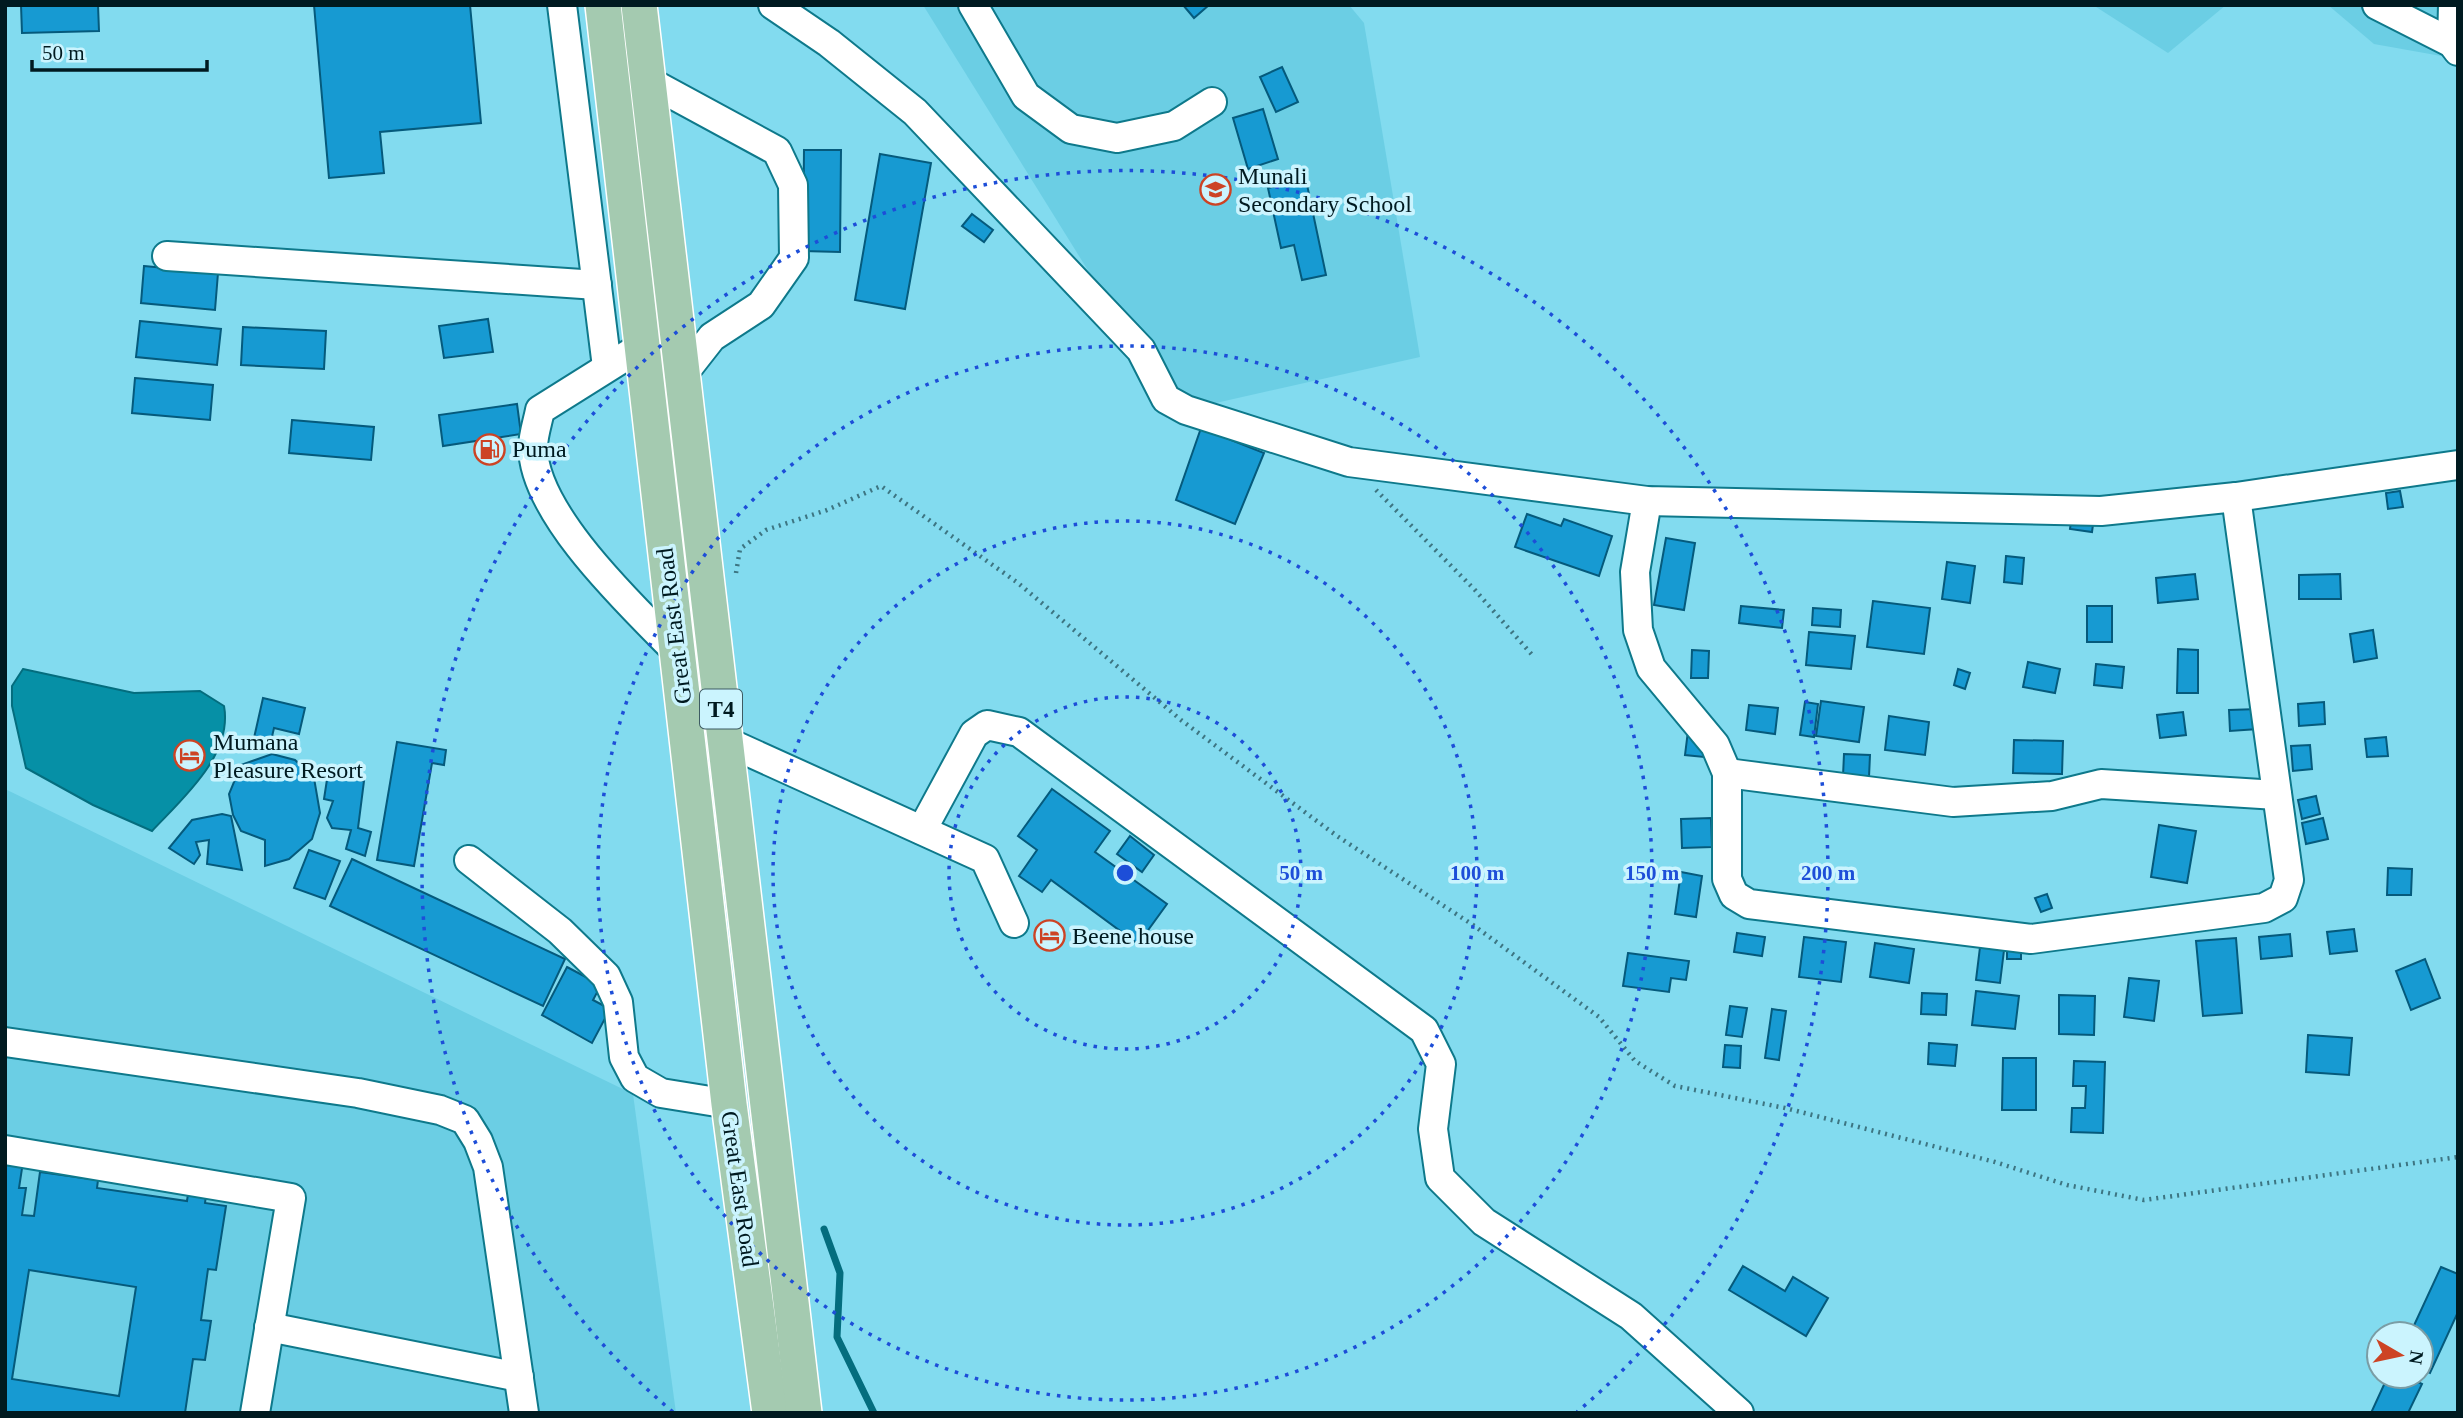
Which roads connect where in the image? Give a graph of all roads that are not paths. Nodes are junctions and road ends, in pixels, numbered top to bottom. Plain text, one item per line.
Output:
1 (562, 5) edge
2 (603, 5) edge
3 (639, 5) edge
4 (773, 5) edge
5 (973, 5) edge
6 (2377, 5) edge
7 (2453, 5) edge
8 (2456, 46) edge
9 (648, 81) junction
10 (1212, 102) dead end
11 (167, 256) dead end
12 (597, 285) junction
13 (642, 346) junction
14 (607, 367) junction
15 (682, 374) junction
16 (2458, 465) edge
17 (2236, 497) junction
18 (1647, 501) junction
19 (677, 652) junction
20 (725, 741) junction
21 (1727, 773) junction
22 (2277, 796) junction
23 (922, 830) junction
24 (469, 860) dead end
25 (1014, 923) dead end
26 (5, 1042) edge
27 (729, 1104) junction
28 (5, 1150) edge
29 (269, 1327) junction
30 (519, 1377) junction
31 (254, 1413) edge
32 (524, 1413) edge
33 (770, 1413) edge
34 (804, 1413) edge
35 (1739, 1413) edge

1 - 12 street
2 - 13 main road, Great East Road / T4
3 - 9 main road, Great East Road / T4
4 - 18 street
5 - 10 street
6 - 8 street
7 - 8 street
9 - 15 main road, Great East Road / T4
9 - 15 street
11 - 12 street
12 - 14 street
13 - 14 street
13 - 19 main road, Great East Road / T4
14 - 19 street
15 - 20 main road, Great East Road / T4
16 - 17 street
17 - 18 street
17 - 22 street
18 - 21 street
19 - 27 main road, Great East Road / T4
20 - 23 street
20 - 34 main road, Great East Road / T4
21 - 22 street
21 - 22 street
23 - 25 street
23 - 35 street
24 - 27 street
26 - 30 street
27 - 33 main road, Great East Road / T4
28 - 29 street
29 - 30 street
29 - 31 street
30 - 32 street

